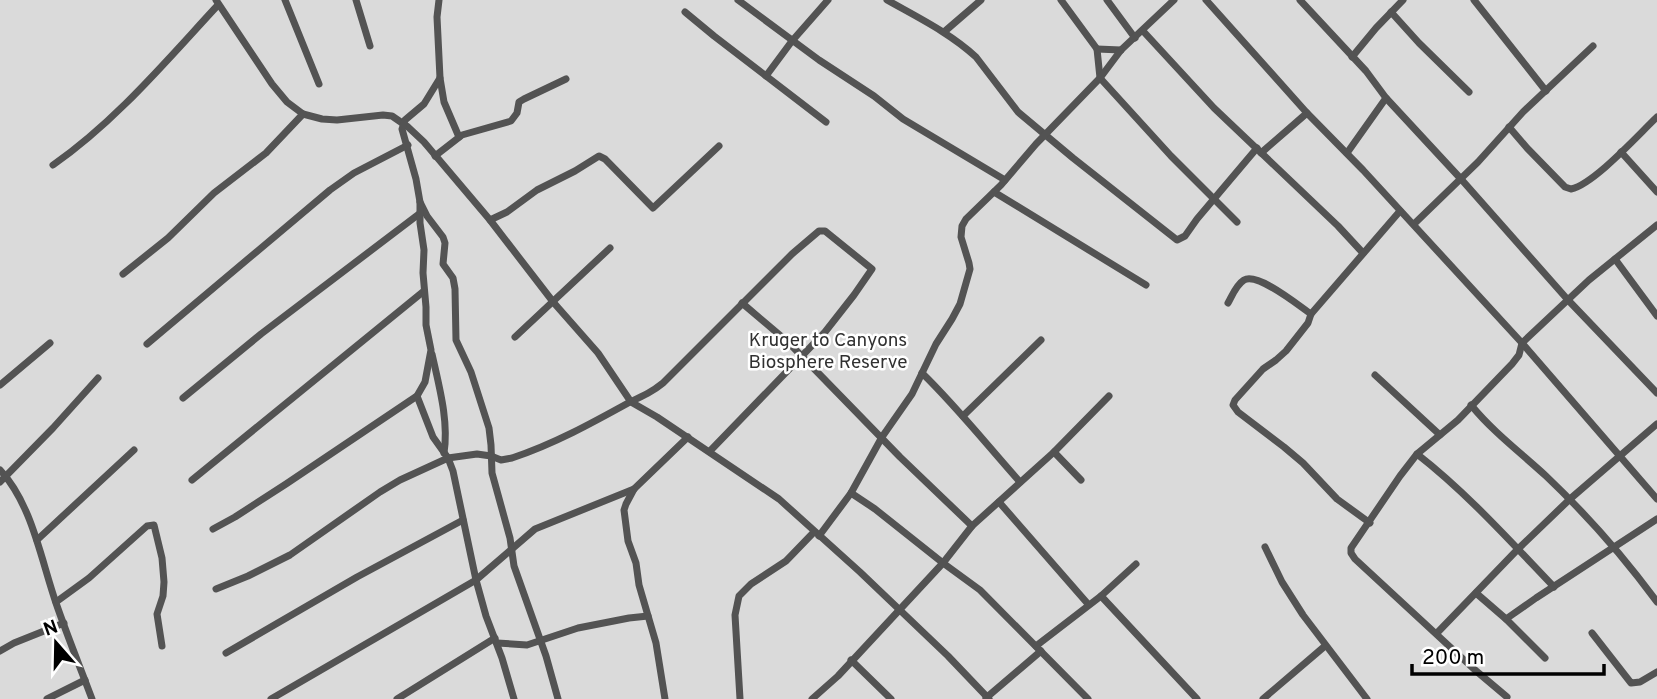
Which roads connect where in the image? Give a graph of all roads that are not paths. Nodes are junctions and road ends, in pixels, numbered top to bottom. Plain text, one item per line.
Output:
1 (285, 0) edge
2 (356, 0) edge
3 (439, 0) edge
4 (738, 0) edge
5 (828, 0) edge
6 (887, 0) edge
7 (981, 0) edge
8 (1061, 0) edge
9 (1107, 0) edge
10 (1174, 0) edge
11 (1206, 0) edge
12 (1300, 0) edge
13 (1403, 0) edge
14 (1474, 0) edge
15 (217, 2) edge
16 (685, 12) dead end
17 (1391, 12) junction
18 (1143, 31) junction
19 (944, 32) junction
20 (1135, 38) junction
21 (792, 41) junction
22 (370, 46) dead end
23 (1593, 46) dead end
24 (1097, 49) junction
25 (1122, 50) junction
26 (1352, 57) junction
27 (766, 76) junction
28 (440, 78) junction
29 (1100, 78) junction
30 (566, 79) dead end
31 (319, 84) dead end
32 (1469, 92) dead end
33 (1546, 92) junction
34 (1386, 98) junction
35 (1307, 113) junction
36 (303, 114) junction
37 (1657, 117) edge
38 (827, 122) dead end
39 (403, 123) junction
40 (1509, 127) junction
41 (1045, 135) junction
42 (459, 137) junction
43 (408, 145) junction
44 (719, 146) dead end
45 (1259, 150) junction
46 (1621, 152) junction
47 (1347, 153) junction
48 (435, 156) junction
49 (53, 165) dead end
50 (1461, 179) junction
51 (1005, 180) junction
52 (994, 192) junction
53 (1657, 192) edge
54 (1214, 200) junction
55 (419, 202) junction
56 (1401, 211) junction
57 (419, 214) junction
58 (490, 220) junction
59 (1237, 222) dead end
60 (1414, 224) junction
61 (1657, 225) edge
62 (610, 248) dead end
63 (1363, 253) junction
64 (1615, 259) junction
65 (123, 274) dead end
66 (1146, 285) dead end
67 (424, 291) junction
68 (1568, 300) junction
69 (554, 303) junction
70 (742, 303) junction
71 (1228, 303) dead end
72 (1311, 314) junction
73 (1657, 316) edge
74 (515, 337) dead end
75 (1041, 340) dead end
76 (50, 343) dead end
77 (1522, 343) junction
78 (147, 344) dead end
79 (431, 350) junction
80 (801, 355) junction
81 (922, 373) junction
82 (1376, 375) dead end
83 (98, 378) dead end
84 (0, 385) edge
85 (1657, 393) edge
86 (417, 396) junction
87 (1110, 396) dead end
88 (183, 398) dead end
89 (631, 402) junction
90 (1471, 405) junction
91 (963, 416) junction
92 (1657, 424) edge
93 (1440, 435) junction
94 (688, 437) junction
95 (882, 437) junction
96 (134, 450) dead end
97 (710, 451) junction
98 (1054, 452) junction
99 (1418, 454) junction
100 (446, 456) junction
101 (491, 456) junction
102 (1620, 456) junction
103 (2, 476) edge
104 (192, 480) dead end
105 (1082, 480) dead end
106 (1020, 482) junction
107 (634, 489) junction
108 (851, 493) junction
109 (1570, 499) junction
110 (1657, 499) edge
111 (999, 502) junction
112 (1657, 519) edge
113 (463, 520) junction
114 (1370, 523) junction
115 (972, 526) junction
116 (213, 529) dead end
117 (816, 534) junction
118 (37, 540) junction
119 (1265, 547) dead end
120 (1614, 548) junction
121 (1518, 549) junction
122 (512, 550) junction
123 (943, 563) junction
124 (1136, 564) dead end
125 (476, 580) junction
126 (1554, 587) junction
127 (216, 589) dead end
128 (1476, 593) junction
129 (1101, 596) junction
130 (56, 602) junction
131 (1657, 602) edge
132 (1088, 604) junction
133 (899, 609) junction
134 (648, 616) junction
135 (1506, 619) junction
136 (64, 623) junction
137 (1437, 633) junction
138 (1592, 633) dead end
139 (496, 640) junction
140 (541, 641) junction
141 (162, 646) dead end
142 (1325, 646) junction
143 (1039, 649) junction
144 (0, 651) edge
145 (226, 653) dead end
146 (1545, 659) dead end
147 (852, 660) junction
148 (1657, 672) edge
149 (85, 680) junction
150 (1507, 697) dead end
151 (987, 698) edge
152 (47, 699) edge
153 (92, 699) edge
154 (271, 699) edge
155 (397, 699) edge
156 (514, 699) edge
157 (558, 699) edge
158 (665, 699) edge
159 (740, 699) edge
160 (812, 699) edge
161 (891, 699) edge
162 (1088, 699) edge
163 (1197, 699) edge
164 (1263, 699) edge
165 (1367, 699) edge

1 - 31 street
2 - 22 street
3 - 28 street
4 - 21 street
5 - 21 street
6 - 19 street
7 - 19 street
8 - 24 street
9 - 20 street
10 - 18 street
11 - 35 street
12 - 26 street
13 - 17 street
14 - 33 street
15 - 36 street
15 - 49 street
16 - 27 street
17 - 26 street
17 - 32 street
18 - 20 street
18 - 45 street
19 - 41 street
20 - 25 street
21 - 27 street
21 - 51 street
23 - 33 street
24 - 25 street
24 - 29 street
25 - 29 street
26 - 34 street
27 - 38 street
28 - 39 street
28 - 42 street
29 - 41 street
29 - 54 street
30 - 42 street
33 - 40 street
34 - 47 street
34 - 50 street
35 - 45 street
35 - 47 street
36 - 39 street
36 - 65 street
37 - 46 street
39 - 43 street
39 - 48 street
40 - 46 street
40 - 50 street
41 - 51 street
41 - 54 street
42 - 48 street
43 - 55 street
43 - 78 street
44 - 58 street
45 - 54 street
45 - 63 street
46 - 53 street
47 - 56 street
48 - 58 street
50 - 60 street
50 - 68 street
51 - 52 street
52 - 66 street
52 - 81 street
54 - 59 street
55 - 57 street
55 - 101 street
56 - 60 street
56 - 63 street
57 - 67 street
57 - 88 street
58 - 69 street
60 - 77 street
61 - 64 street
62 - 69 street
63 - 72 street
64 - 68 street
64 - 73 street
67 - 79 street
67 - 104 street
68 - 77 street
68 - 85 street
69 - 74 street
69 - 89 street
70 - 80 street
70 - 80 street
70 - 89 street
71 - 72 street
72 - 114 street
75 - 91 street
76 - 84 street
77 - 90 street
77 - 102 street
79 - 86 street
79 - 100 street
80 - 95 street
80 - 97 street
81 - 91 street
81 - 95 street
82 - 93 street
83 - 103 street
86 - 100 street
86 - 116 street
87 - 98 street
89 - 94 street
89 - 101 street
90 - 93 street
90 - 109 street
91 - 106 street
92 - 102 street
93 - 99 street
94 - 97 street
94 - 107 street
95 - 108 street
95 - 115 street
96 - 118 street
97 - 117 street
98 - 105 street
98 - 106 street
99 - 114 street
99 - 121 street
100 - 101 street
100 - 113 street
100 - 127 street
101 - 122 street
102 - 109 street
102 - 110 street
103 - 118 street
106 - 111 street
107 - 122 street
107 - 134 street
108 - 117 street
108 - 123 street
109 - 120 street
109 - 121 street
111 - 115 street
111 - 132 street
112 - 120 street
113 - 125 street
113 - 145 street
114 - 137 street
115 - 123 street
117 - 133 street
117 - 159 street
118 - 130 street
119 - 142 street
120 - 126 street
120 - 131 street
121 - 126 street
121 - 128 street
122 - 125 street
122 - 140 street
123 - 133 street
123 - 143 street
124 - 129 street
125 - 139 street
125 - 154 street
126 - 135 street
128 - 135 street
128 - 137 street
129 - 132 street
129 - 163 street
130 - 136 street
130 - 141 street
132 - 143 street
133 - 147 street
133 - 151 street
134 - 140 street
134 - 158 street
135 - 146 street
136 - 144 street
136 - 149 street
137 - 150 street
138 - 148 street
139 - 140 street
139 - 155 street
139 - 156 street
140 - 157 street
142 - 164 street
142 - 165 street
143 - 151 street
143 - 162 street
147 - 160 street
147 - 161 street
149 - 152 street
149 - 153 street

